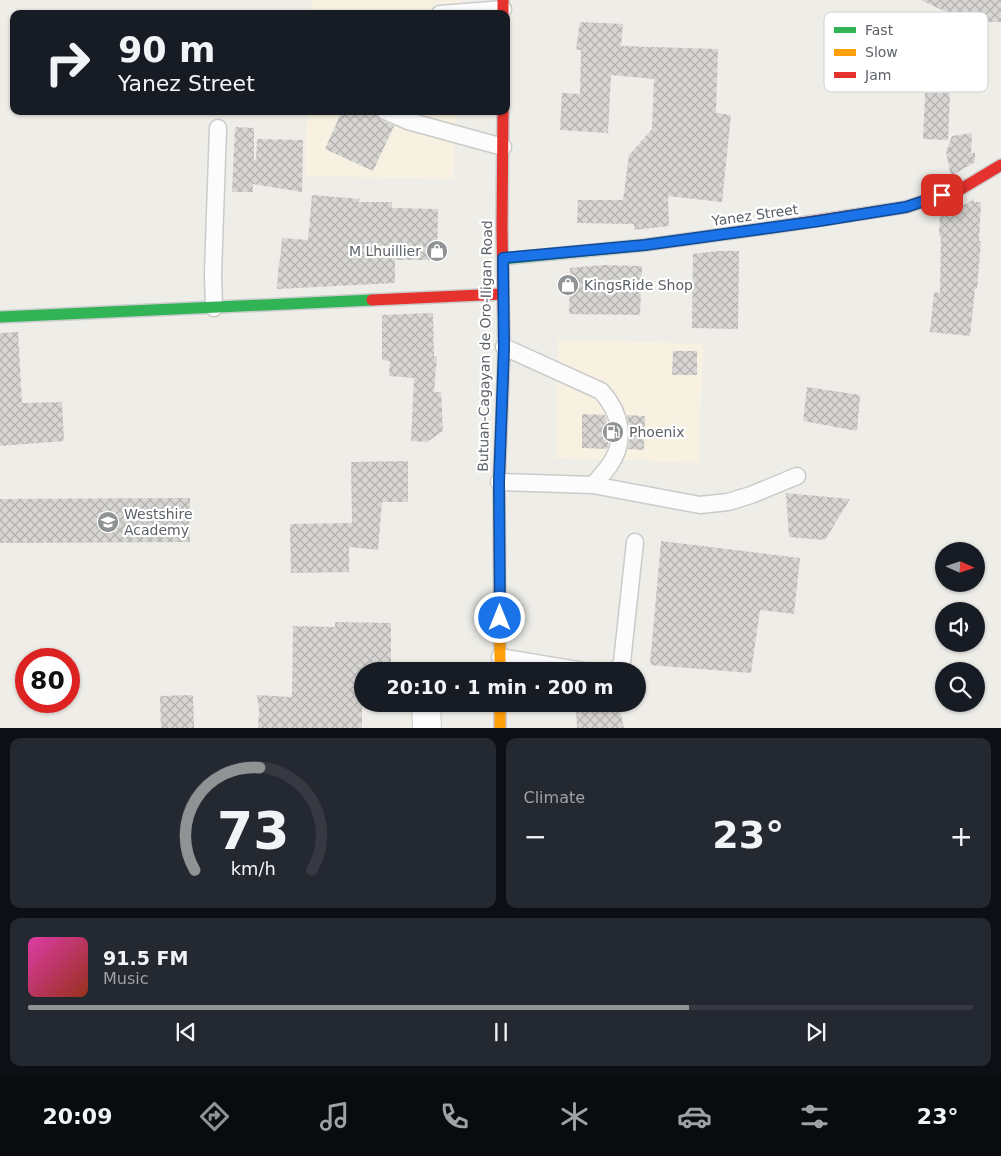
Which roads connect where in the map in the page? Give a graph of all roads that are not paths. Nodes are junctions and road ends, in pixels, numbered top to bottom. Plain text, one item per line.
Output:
1 (503, 8) edge
2 (482, 10) edge
3 (394, 115) edge
4 (503, 115) edge
5 (218, 128) dead end
6 (503, 148) junction
7 (1001, 165) edge
8 (503, 258) junction
9 (503, 294) junction
10 (214, 308) junction
11 (0, 317) edge
12 (504, 347) junction
13 (797, 476) dead end
14 (499, 482) junction
15 (593, 484) junction
16 (635, 542) dead end
17 (500, 662) edge
18 (622, 662) edge
19 (426, 712) edge
20 (500, 712) edge
21 (427, 728) edge
22 (500, 728) edge

1 - 2 lane
3 - 6 lane
4 - 6 main road, Butuan-Cagayan de Oro-Iligan Road
5 - 10 lane
6 - 8 main road, Butuan-Cagayan de Oro-Iligan Road
7 - 8 main road, Yanez Street
8 - 9 main road, Butuan-Cagayan de Oro-Iligan Road
9 - 10 main road
9 - 12 main road, Butuan-Cagayan de Oro-Iligan Road
10 - 11 main road
12 - 14 main road, Butuan-Cagayan de Oro-Iligan Road
12 - 15 lane
13 - 15 lane
14 - 15 lane
14 - 17 main road, Butuan-Cagayan de Oro-Iligan Road
16 - 18 lane
19 - 21 street
20 - 22 main road

